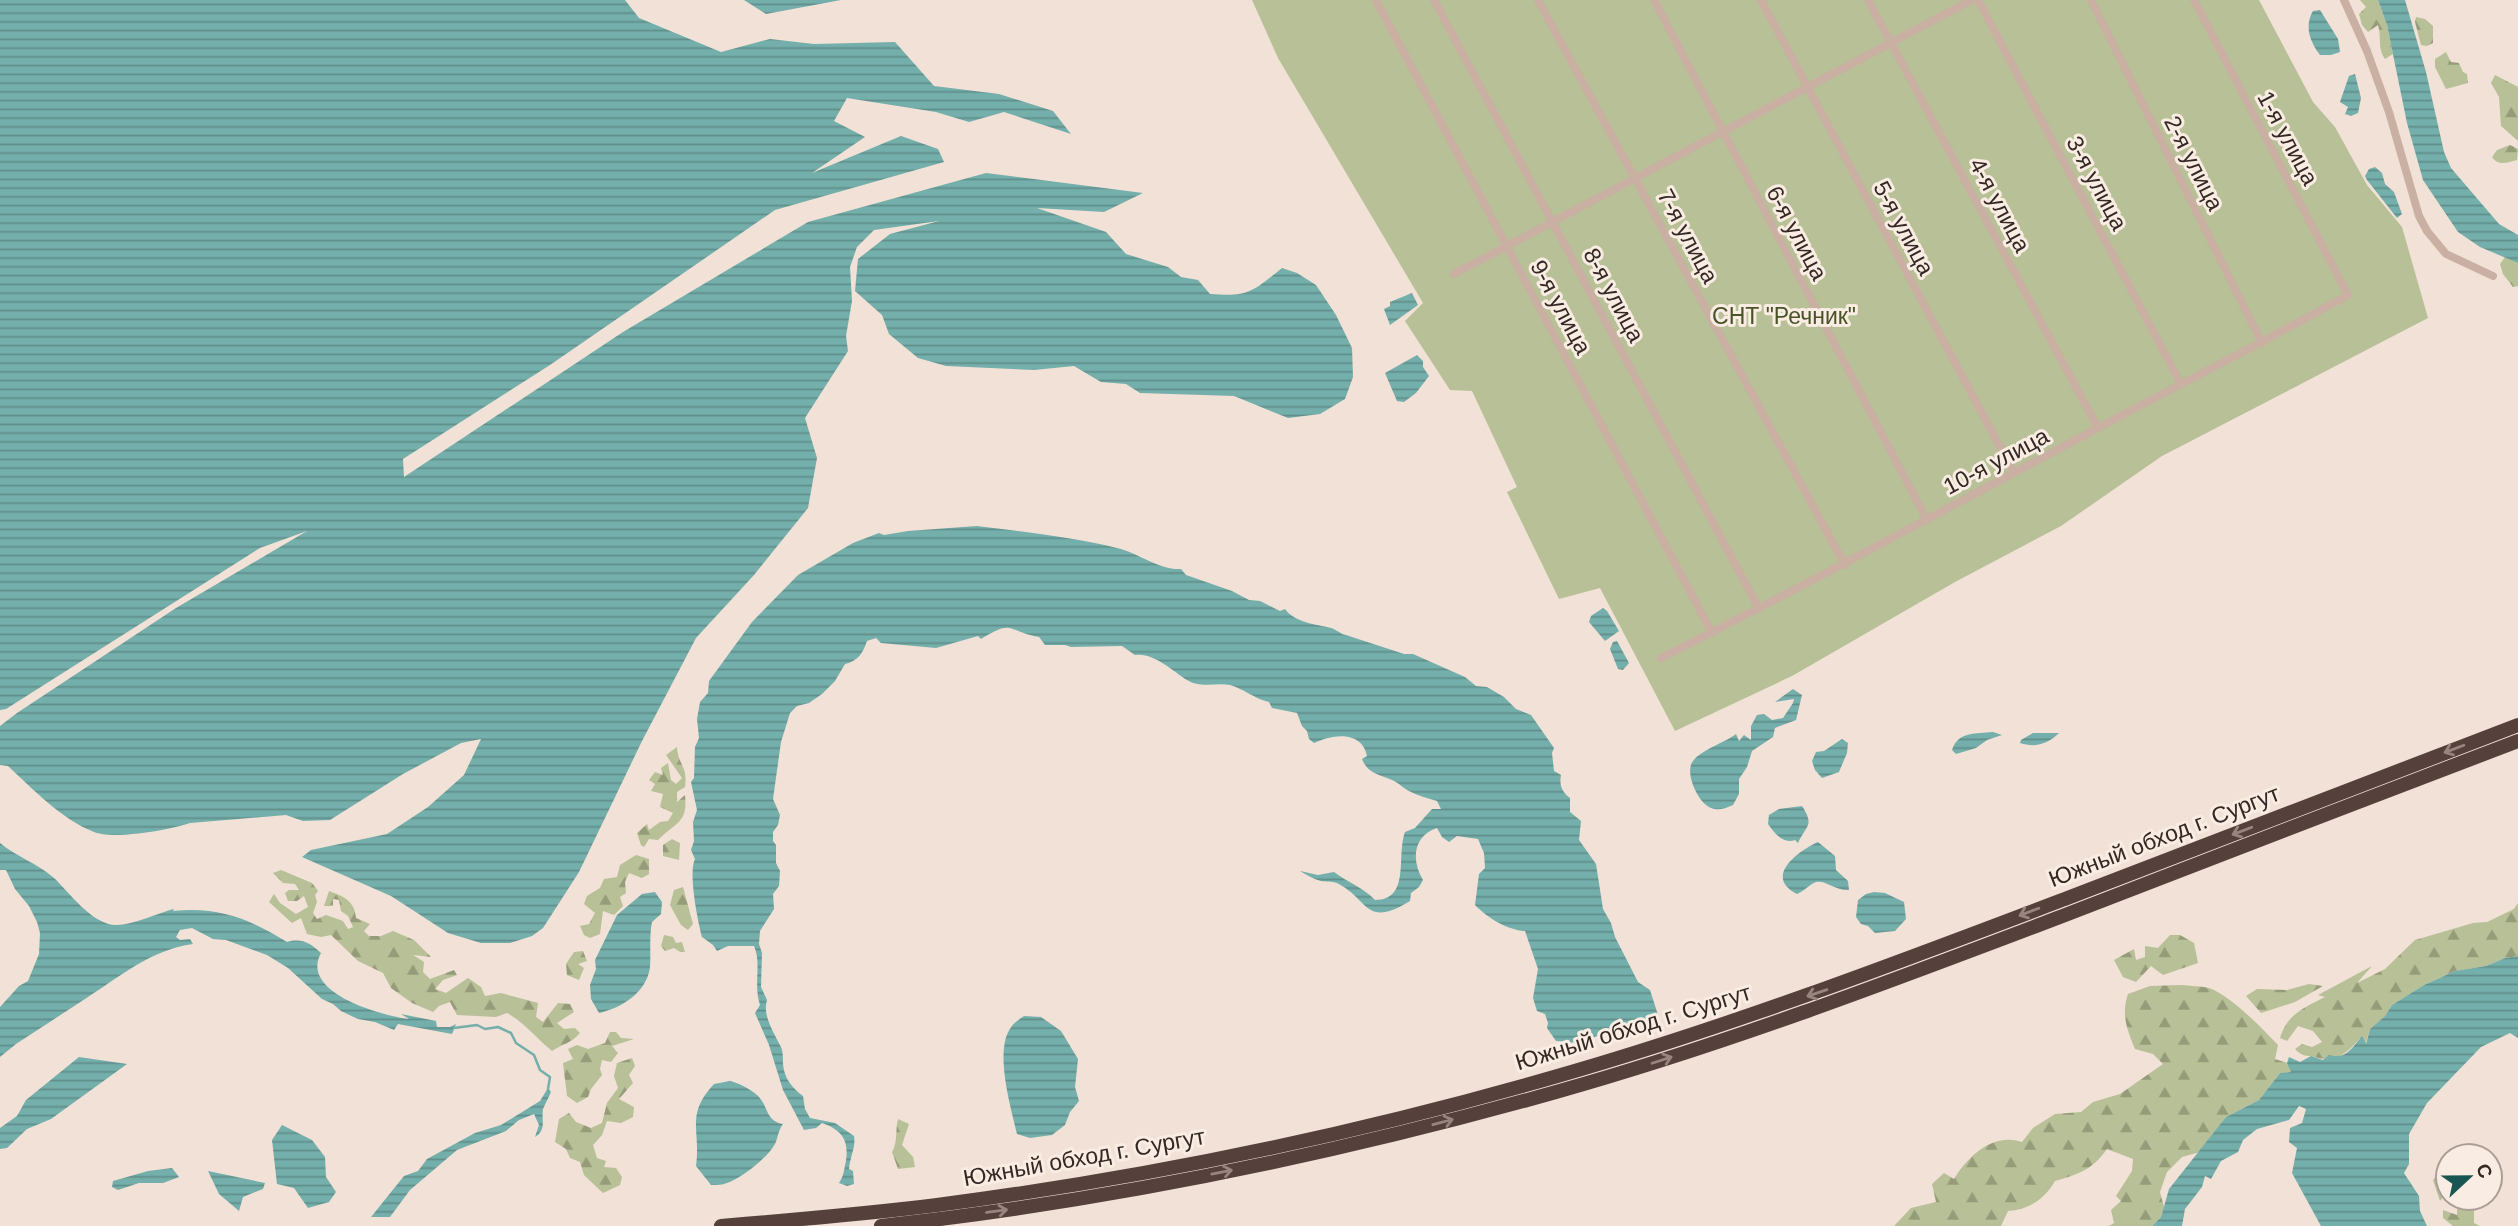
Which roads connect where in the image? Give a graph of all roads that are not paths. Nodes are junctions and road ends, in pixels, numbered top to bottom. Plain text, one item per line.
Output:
1 (1376, 0) edge
2 (1434, 0) edge
3 (1538, 0) edge
4 (1654, 0) edge
5 (1761, 0) edge
6 (1868, 0) edge
7 (1972, 0) edge
8 (1978, 0) edge
9 (2091, 0) edge
10 (2194, 0) edge
11 (2344, 0) edge
12 (1891, 44) junction
13 (1808, 88) junction
14 (1723, 134) junction
15 (1636, 180) junction
16 (1554, 222) junction
17 (1507, 247) junction
18 (1454, 274) dead end
19 (2493, 276) dead end
20 (2348, 295) joint
21 (2262, 343) junction
22 (2181, 384) junction
23 (2098, 428) junction
24 (2014, 473) junction
25 (1927, 520) junction
26 (1845, 565) junction
27 (1759, 609) junction
28 (1712, 633) junction
29 (1661, 658) dead end
30 (2518, 725) edge
31 (2518, 741) edge
32 (721, 1226) edge
33 (881, 1226) edge

1 - 17 street, 9-я улица
2 - 16 street, 8-я улица
3 - 15 street, 7-я улица
4 - 14 street, 6-я улица
5 - 13 street, 5-я улица
6 - 12 street, 4-я улица
7 - 12 street
8 - 22 street, 3-я улица
9 - 21 street, 2-я улица
10 - 20 street, 1-я улица
11 - 19 street
12 - 13 street
12 - 23 street, 4-я улица
13 - 14 street
13 - 24 street, 5-я улица
14 - 15 street
14 - 25 street, 6-я улица
15 - 16 street
15 - 26 street, 7-я улица
16 - 17 street
16 - 27 street, 8-я улица
17 - 18 street
17 - 28 street, 9-я улица
20 - 21 street, 10-я улица
21 - 22 street, 10-я улица
22 - 23 street, 10-я улица
23 - 24 street, 10-я улица
24 - 25 street, 10-я улица
25 - 26 street, 10-я улица
26 - 27 street, 10-я улица
27 - 28 street, 10-я улица
28 - 29 street, 10-я улица
30 -> 32 highway, Южный обход г. Сургут
33 -> 31 highway, Южный обход г. Сургут

